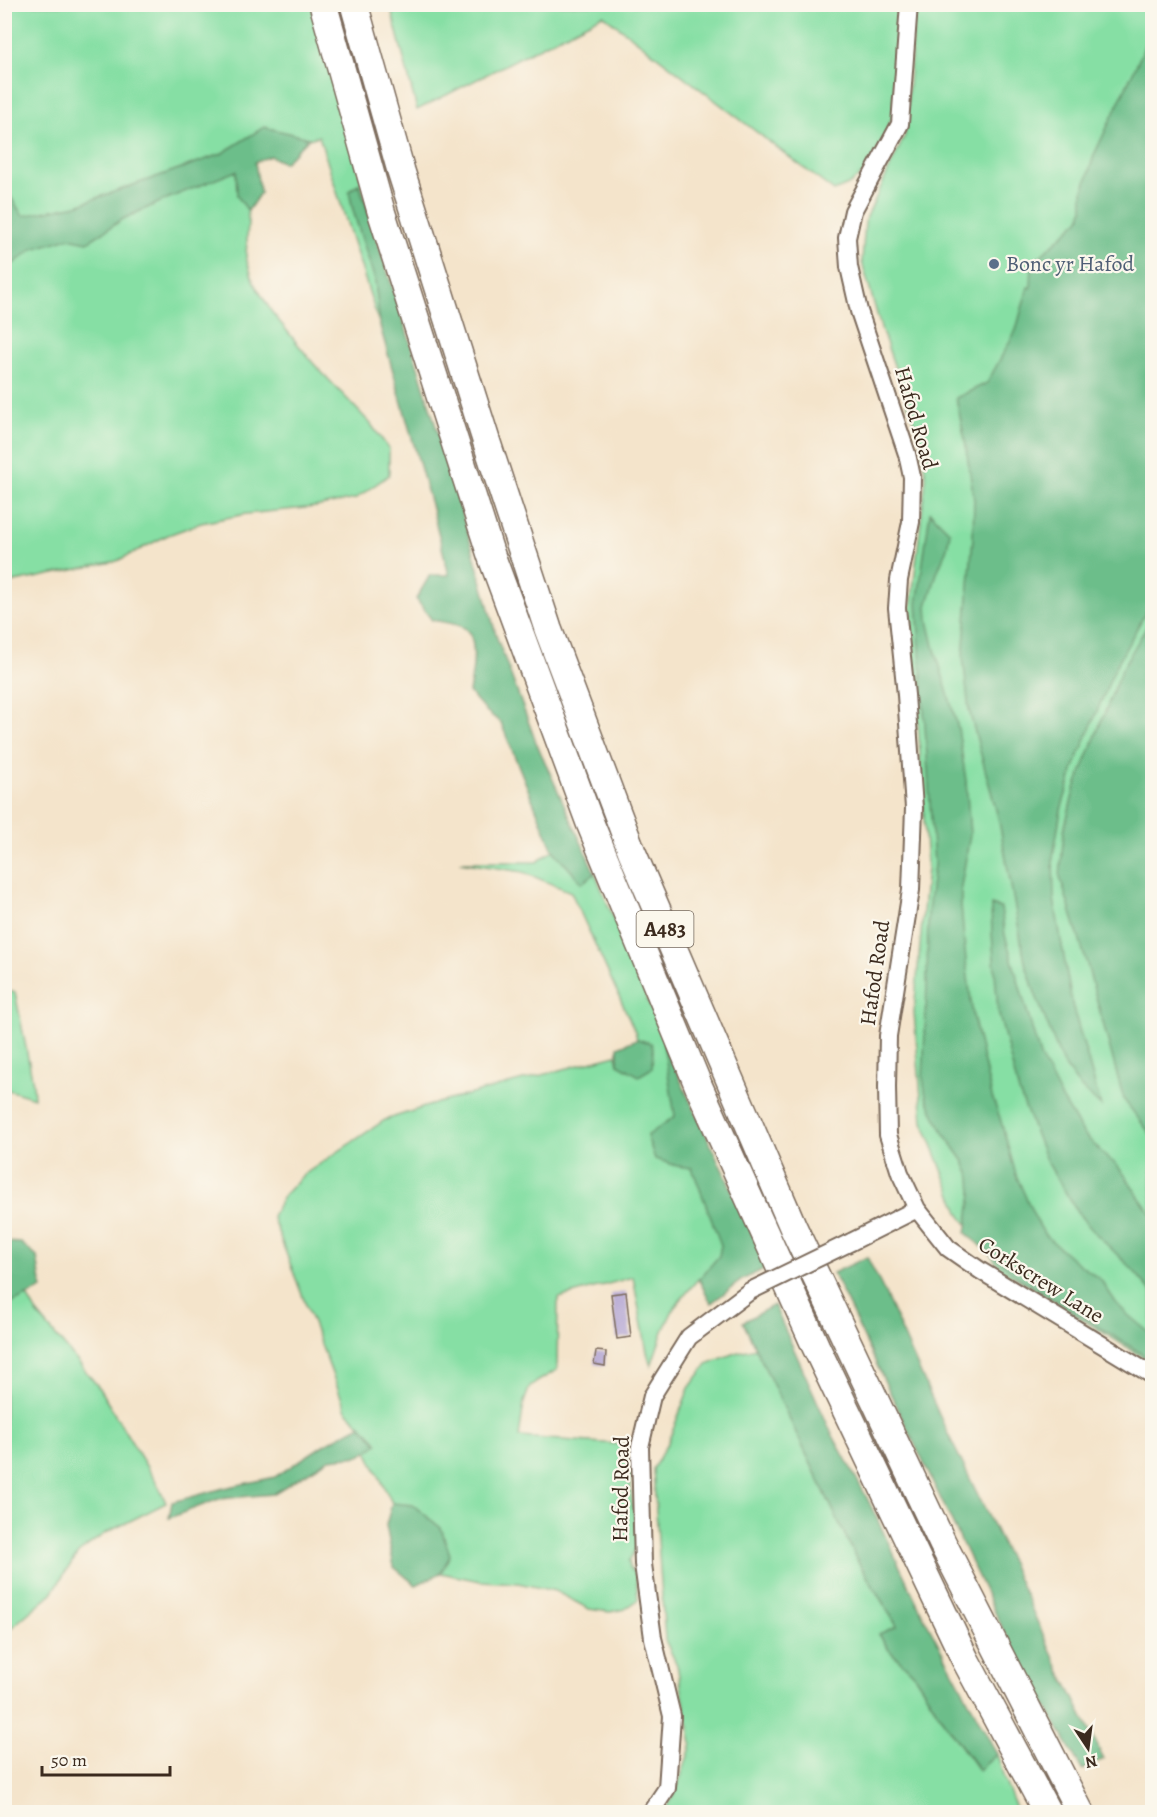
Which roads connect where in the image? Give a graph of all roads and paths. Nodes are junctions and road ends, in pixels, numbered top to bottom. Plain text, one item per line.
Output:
1 (323, 4) edge
2 (354, 4) edge
3 (909, 4) edge
4 (917, 1209) junction
5 (1152, 1375) edge
6 (651, 1812) edge
7 (1047, 1812) edge
8 (1080, 1812) edge

1 - 7 highway, A483
2 - 8 highway, A483
3 - 4 street, Hafod Road
4 - 5 street, Corkscrew Lane
4 - 6 street, Hafod Road, bridge

